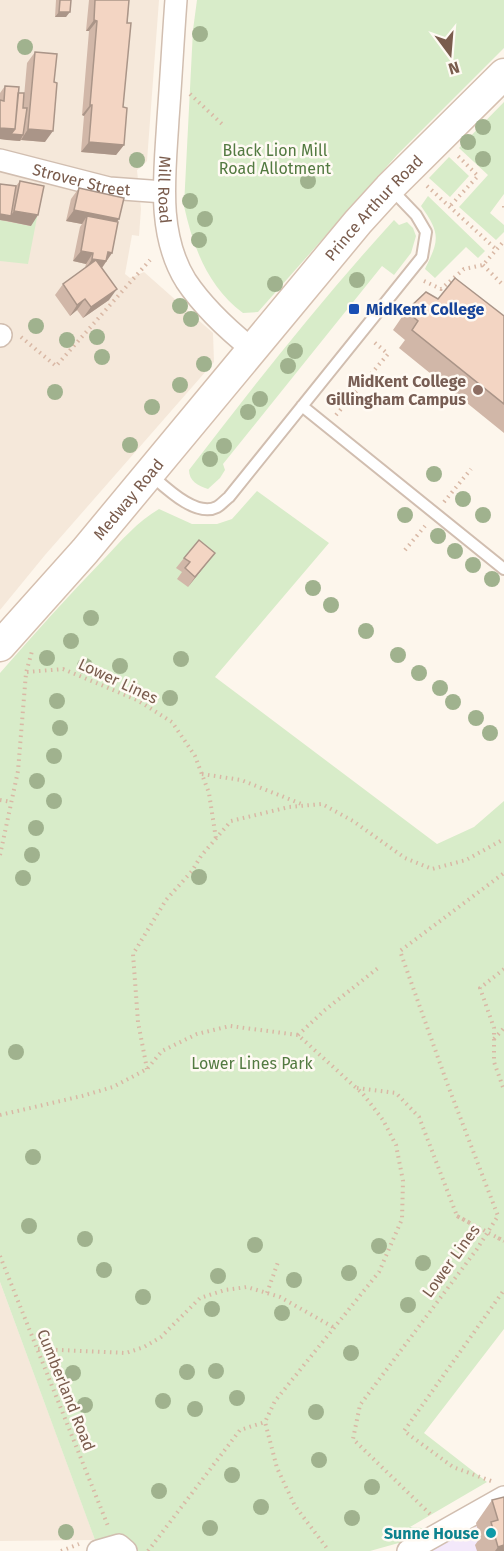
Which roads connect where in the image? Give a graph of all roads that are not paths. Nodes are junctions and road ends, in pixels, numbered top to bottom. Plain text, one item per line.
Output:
1 (176, 0) edge
2 (504, 74) edge
3 (0, 160) edge
4 (390, 188) junction
5 (164, 192) junction
6 (253, 350) junction
7 (302, 406) junction
8 (150, 474) junction
9 (504, 569) edge
10 (0, 646) edge
11 (502, 1491) edge
12 (119, 1543) edge
13 (98, 1551) edge
14 (408, 1551) edge

1 - 5 street, Mill Road
2 - 4 main road, Prince Arthur Road
3 - 5 street, Strover Street
4 - 6 main road, Prince Arthur Road
4 - 7 lane
5 - 6 street, Mill Road
6 - 8 main road, Medway Road
7 - 8 lane
7 - 9 lane
8 - 10 main road, Medway Road
11 - 14 street
12 - 13 street

